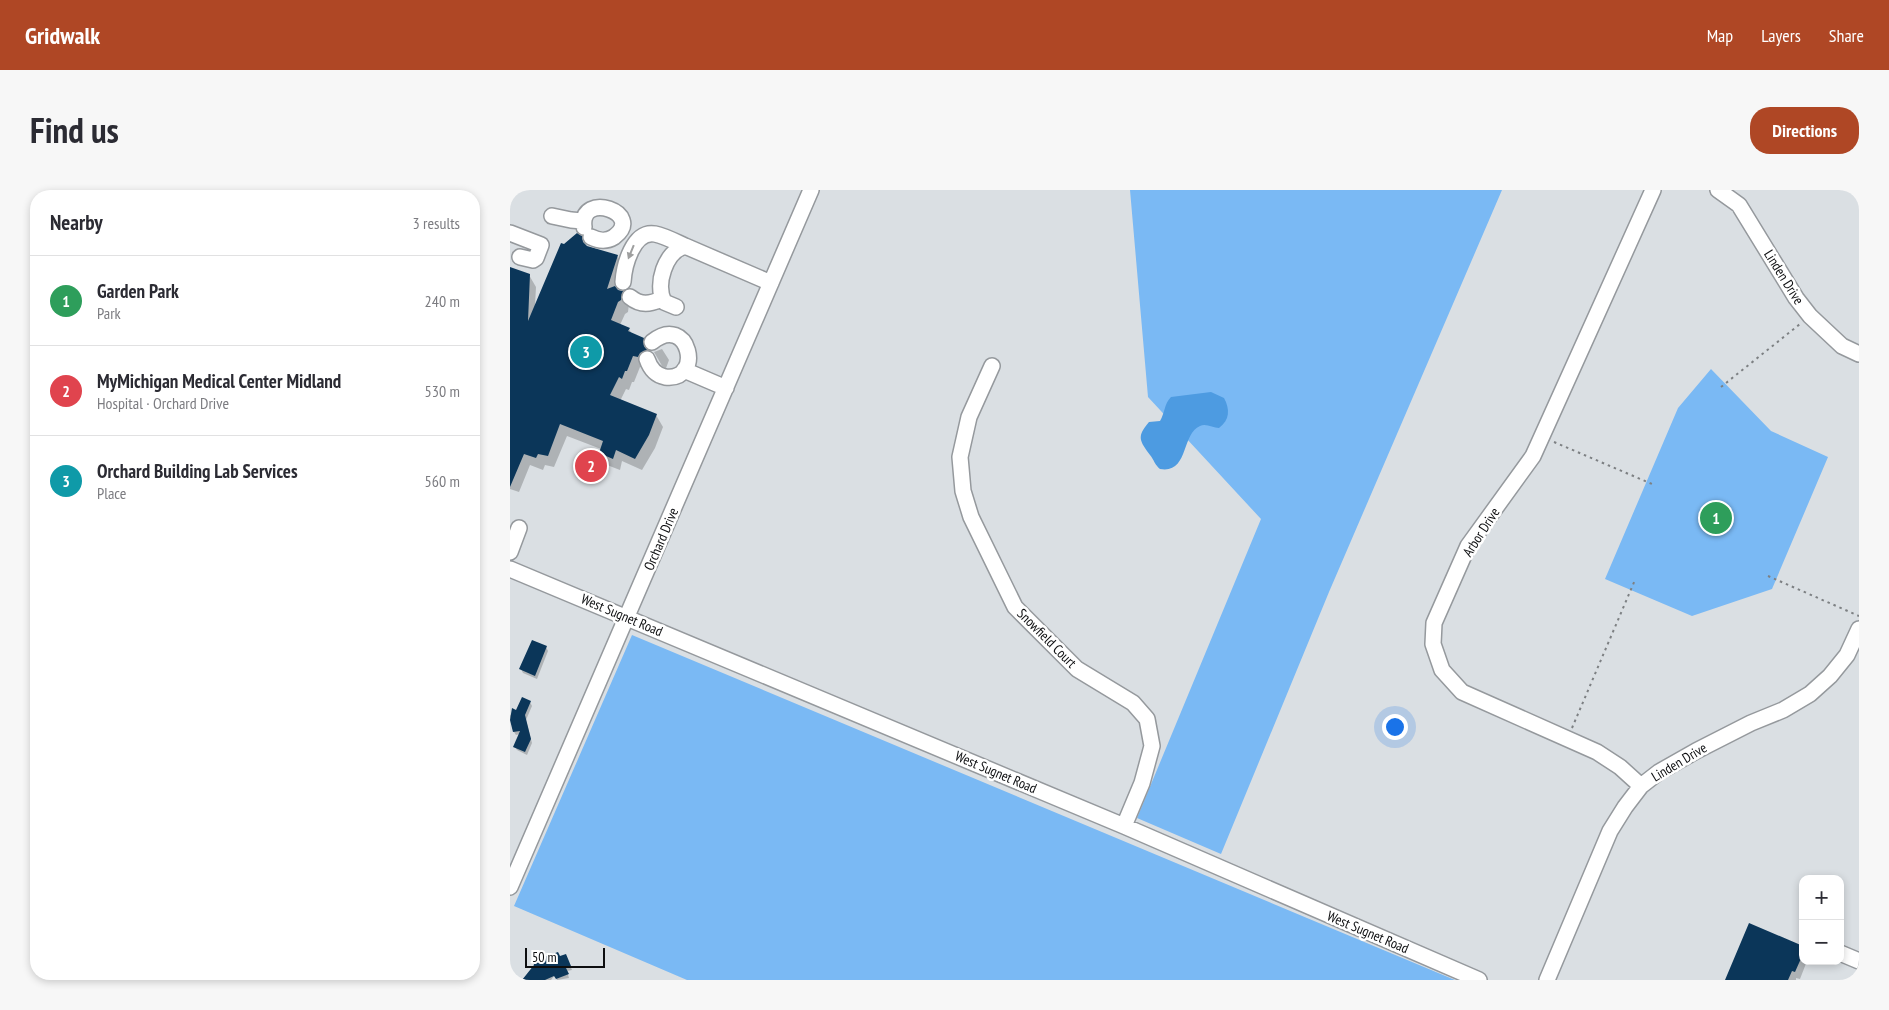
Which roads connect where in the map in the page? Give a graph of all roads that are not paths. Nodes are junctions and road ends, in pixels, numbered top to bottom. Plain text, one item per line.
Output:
1 (811, 190) edge
2 (1653, 190) edge
3 (1718, 190) edge
4 (552, 216) dead end
5 (586, 228) dead end
6 (510, 233) edge
7 (685, 246) junction
8 (520, 257) dead end
9 (623, 282) dead end
10 (771, 283) junction
11 (630, 297) dead end
12 (662, 298) junction
13 (676, 307) dead end
14 (652, 342) dead end
15 (1859, 354) edge
16 (647, 359) dead end
17 (992, 366) dead end
18 (677, 379) junction
19 (726, 388) junction
20 (520, 528) dead end
21 (510, 552) edge
22 (510, 569) edge
23 (627, 617) junction
24 (1859, 629) edge
25 (1641, 786) junction
26 (1124, 826) junction
27 (510, 887) edge
28 (1844, 954) edge
29 (1859, 960) edge
30 (1479, 980) edge
31 (1547, 980) edge

1 - 10 street, Orchard Drive
2 - 25 street, Arbor Drive
3 - 15 street, Linden Drive
4 - 5 street
6 - 8 street
7 -> 9 street
7 - 10 street
7 - 12 street
10 - 19 street, Orchard Drive
11 - 12 street
12 - 13 street
14 - 18 street
16 - 18 street
17 - 26 street, Snowfield Court
18 - 19 street
19 - 23 street, Orchard Drive
20 - 21 street
22 - 23 street, West Sugnet Road
23 - 26 street, West Sugnet Road
23 - 27 street, Orchard Drive
24 - 25 street, Linden Drive
25 - 31 street, Linden Drive
26 - 30 street, West Sugnet Road
28 - 29 street

